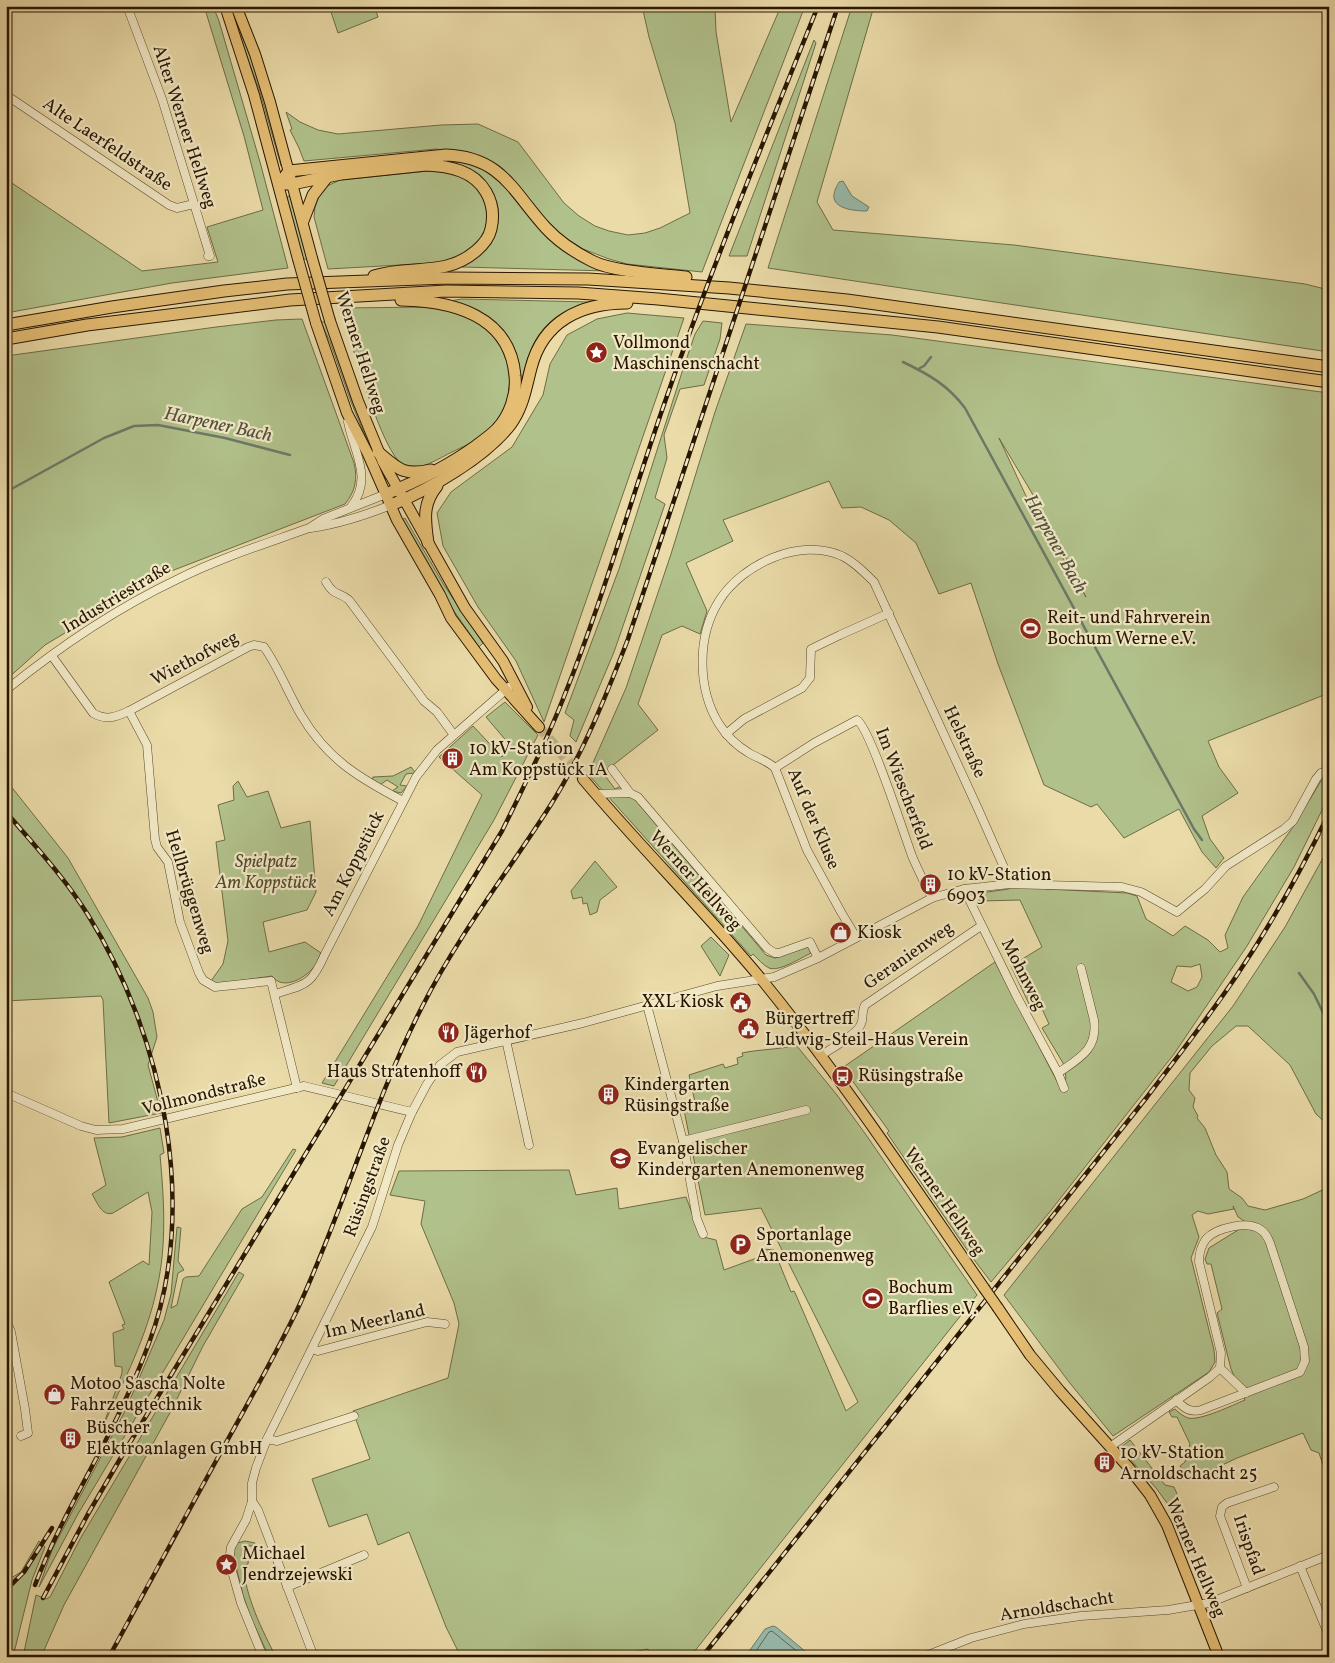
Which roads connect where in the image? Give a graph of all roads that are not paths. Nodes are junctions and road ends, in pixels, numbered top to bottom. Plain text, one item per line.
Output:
1 (126, 6) edge
2 (225, 6) edge
3 (236, 6) edge
4 (6, 95) edge
5 (289, 172) junction
6 (327, 177) junction
7 (279, 184) junction
8 (292, 184) junction
9 (194, 204) junction
10 (303, 222) junction
11 (208, 256) dead end
12 (362, 280) junction
13 (729, 288) junction
14 (658, 298) junction
15 (290, 300) junction
16 (6, 325) edge
17 (6, 339) edge
18 (1329, 367) edge
19 (1329, 382) edge
20 (347, 413) junction
21 (378, 452) junction
22 (440, 468) junction
23 (441, 480) junction
24 (398, 489) junction
25 (386, 494) junction
26 (404, 500) junction
27 (391, 506) junction
28 (348, 509) junction
29 (309, 528) junction
30 (428, 543) junction
31 (326, 582) dead end
32 (889, 613) junction
33 (52, 656) junction
34 (515, 683) junction
35 (505, 689) junction
36 (6, 690) edge
37 (130, 711) junction
38 (857, 720) joint
39 (726, 734) junction
40 (454, 735) junction
41 (775, 768) junction
42 (612, 769) dead end
43 (1328, 770) edge
44 (583, 779) tunnel mouth
45 (630, 793) junction
46 (596, 794) junction
47 (403, 801) junction
48 (1010, 884) junction
49 (964, 889) junction
50 (932, 898) junction
51 (981, 926) junction
52 (856, 937) junction
53 (818, 958) junction
54 (1081, 968) dead end
55 (761, 979) junction
56 (275, 994) junction
57 (648, 1004) junction
58 (506, 1040) junction
59 (820, 1056) junction
60 (1058, 1073) junction
61 (296, 1088) junction
62 (1064, 1088) dead end
63 (6, 1093) edge
64 (806, 1110) dead end
65 (412, 1112) junction
66 (683, 1141) junction
67 (529, 1144) dead end
68 (703, 1234) dead end
69 (6, 1319) edge
70 (445, 1324) dead end
71 (312, 1349) junction
72 (1220, 1368) junction
73 (1246, 1393) junction
74 (1176, 1400) junction
75 (354, 1416) dead end
76 (21, 1436) dead end
77 (267, 1439) junction
78 (1110, 1447) junction
79 (1274, 1487) dead end
80 (252, 1501) junction
81 (364, 1554) dead end
82 (1329, 1555) edge
83 (1300, 1566) junction
84 (286, 1587) junction
85 (1246, 1588) junction
86 (1199, 1605) junction
87 (1329, 1636) edge
88 (263, 1657) edge
89 (314, 1657) edge
90 (923, 1657) edge
91 (1219, 1657) edge

1 - 9 street, Alter Werner Hellweg
2 - 7 main road, Werner Hellweg
3 - 5 main road, Werner Hellweg
4 - 9 street, Alte Laerfeldstraße
5 - 7 highway
5 - 8 main road, Werner Hellweg
5 - 13 highway
6 - 8 highway
6 - 10 highway
6 - 12 highway
7 - 8 highway
7 - 20 main road, Werner Hellweg, bridge
8 - 10 main road, Werner Hellweg
9 - 11 street, Alter Werner Hellweg
10 - 21 main road, Werner Hellweg, bridge
12 - 13 highway
12 - 16 highway
13 - 18 highway
14 - 15 highway
14 - 19 highway
14 - 23 highway
15 - 17 highway
15 - 22 highway
20 - 25 main road, Werner Hellweg
20 - 28 street, Werner Hellweg
21 - 22 highway
21 - 24 main road, Werner Hellweg
22 - 24 highway
23 - 26 highway
23 - 30 highway
24 - 25 highway
24 - 26 main road, Werner Hellweg
25 - 27 main road, Werner Hellweg
25 - 28 street, Industriestraße
26 - 27 highway
26 - 30 main road, Werner Hellweg
27 - 29 street, Industriestraße
27 - 35 main road, Werner Hellweg
28 - 29 street, Industriestraße
29 - 33 street, Industriestraße
30 - 34 main road, Werner Hellweg
31 - 40 street
32 - 39 street
32 - 39 street, Helstraße
32 - 48 street, Helstraße
33 - 36 street, Industriestraße
33 - 37 street, Wiethofweg
34 - 35 street
34 - 35 main road, Werner Hellweg
35 - 40 street, Am Koppstück
37 - 47 street, Wiethofweg
37 - 56 street, Hellbrüggenweg
38 - 41 street, Auf der Kluse
38 - 50 street, Im Wiescherfeld
39 - 41 street, Helstraße
40 - 47 street, Am Koppstück
41 - 52 street, Auf der Kluse
42 - 45 street, Werner Hellweg
43 - 48 street, Rüsingstraße
44 - 46 main road, Werner Hellweg
45 - 46 street
45 - 53 street, Werner Hellweg
46 - 55 main road, Werner Hellweg
47 - 56 street, Am Koppstück
48 - 49 street, Rüsingstraße
49 - 50 street, Rüsingstraße
49 - 51 street, Mohnweg
50 - 52 street, Rüsingstraße
51 - 59 street, Geranienweg
51 - 60 street, Mohnweg
52 - 53 street, Rüsingstraße
53 - 55 street, Rüsingstraße
54 - 60 street
55 - 57 street, Rüsingstraße
55 - 59 main road, Werner Hellweg
56 - 61 street
57 - 58 street, Rüsingstraße
57 - 66 street
58 - 65 street, Rüsingstraße
58 - 67 street
59 - 78 main road, Werner Hellweg, bridge
60 - 62 street, Mohnweg
61 - 63 street, Vollmondstraße
61 - 65 street, Vollmondstraße
64 - 66 street
65 - 71 street, Rüsingstraße
66 - 68 street
69 - 76 street
70 - 71 street, Im Meerland
71 - 77 street, Rüsingstraße
72 - 73 street
72 - 73 street
72 - 74 street
73 - 74 street
74 - 78 street
75 - 77 street
77 - 80 street, Rüsingstraße
78 - 86 main road, Werner Hellweg
79 - 85 street, Irispfad
80 - 84 street
80 - 88 street
81 - 84 street
82 - 83 street, Arnoldschacht
83 - 85 street, Arnoldschacht
83 - 87 street
84 - 89 street
85 - 86 street, Arnoldschacht
86 - 90 street, Arnoldschacht
86 - 91 main road, Werner Hellweg

